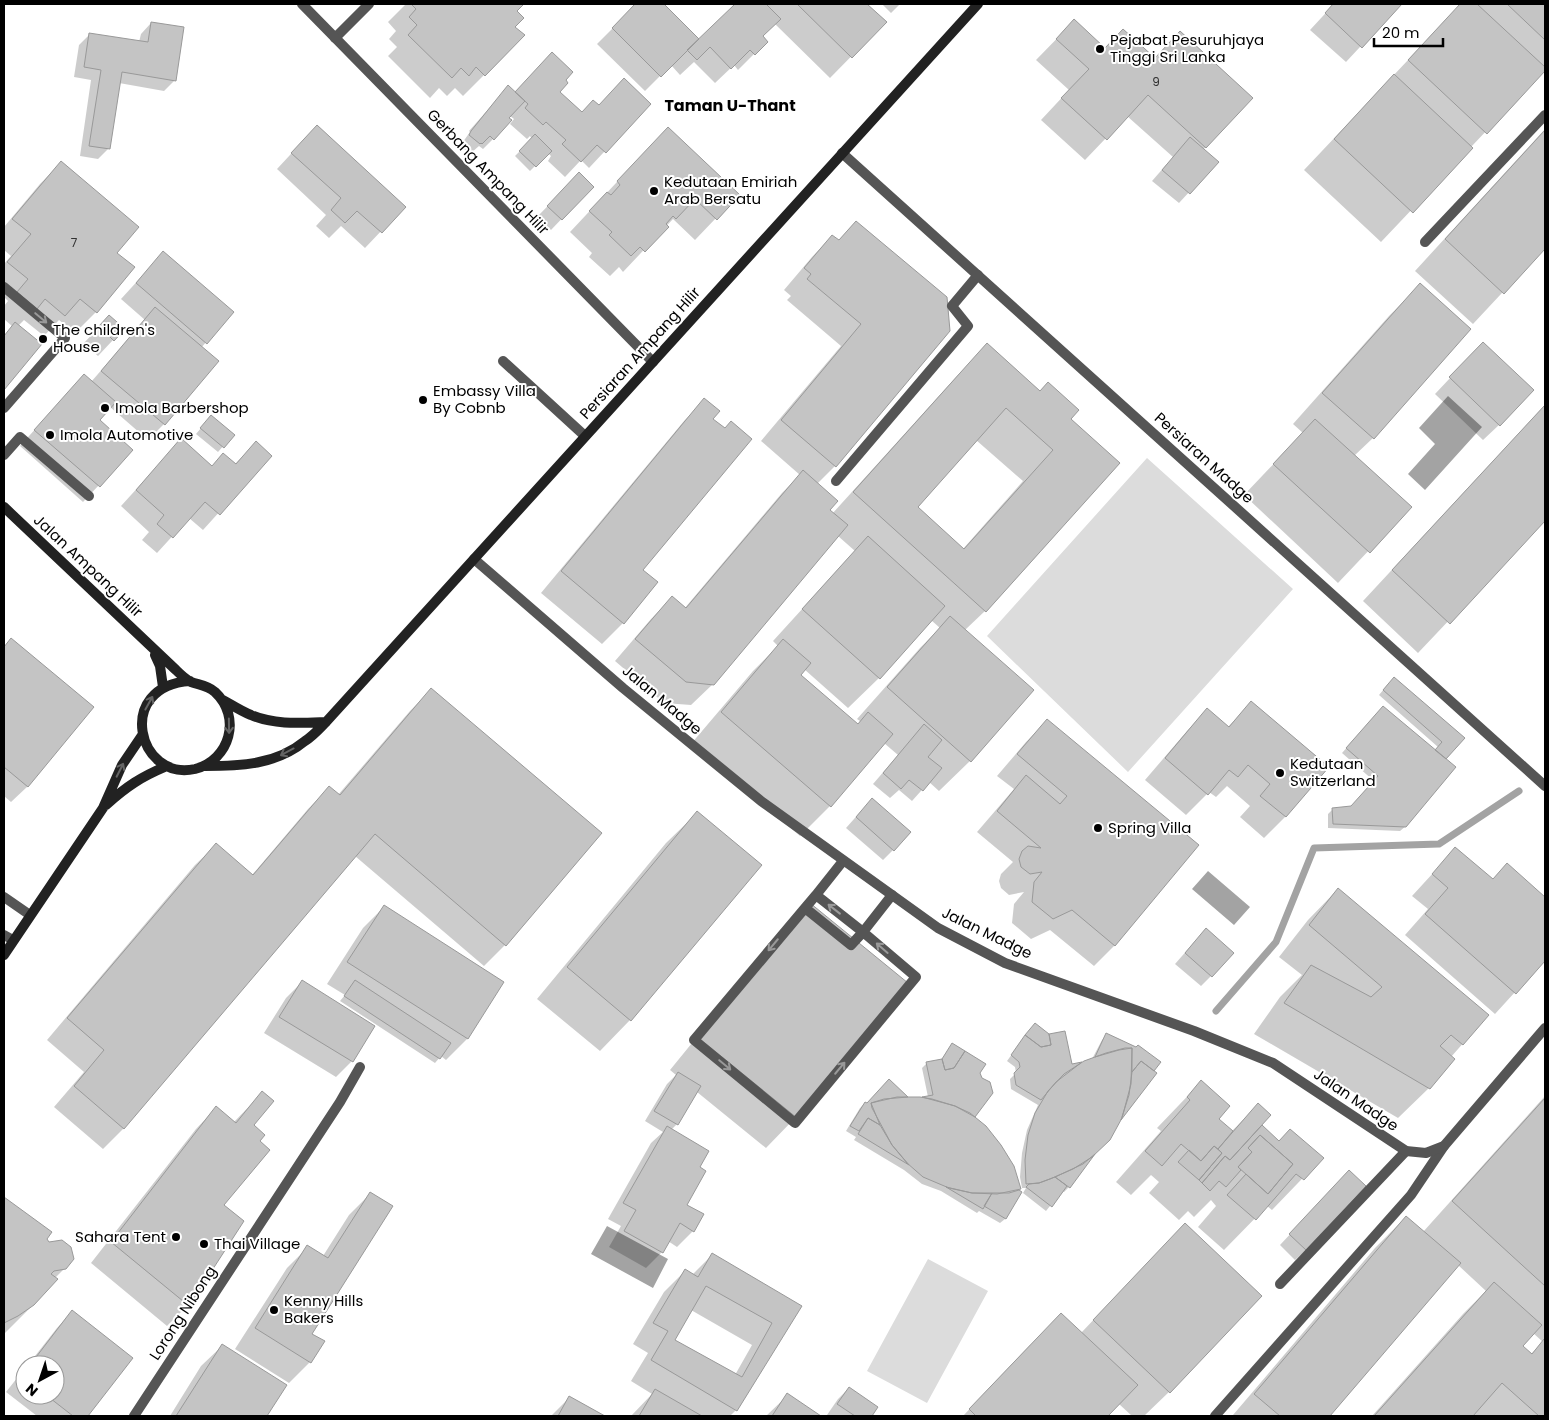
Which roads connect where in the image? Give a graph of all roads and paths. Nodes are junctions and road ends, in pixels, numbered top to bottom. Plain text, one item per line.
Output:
1 (302, 4) edge
2 (369, 4) edge
3 (978, 4) edge
4 (335, 38) junction
5 (1545, 114) edge
6 (842, 153) junction
7 (1426, 242) dead end
8 (978, 275) junction
9 (4, 287) edge
10 (503, 361) dead end
11 (653, 362) junction
12 (4, 408) edge
13 (585, 436) junction
14 (4, 455) edge
15 (836, 481) dead end
16 (89, 496) dead end
17 (4, 507) edge
18 (474, 559) junction
19 (152, 647) junction
20 (190, 682) junction
21 (163, 687) junction
22 (223, 700) junction
23 (326, 722) junction
24 (143, 734) junction
25 (167, 766) junction
26 (205, 766) junction
27 (1545, 786) edge
28 (103, 808) junction
29 (843, 861) junction
30 (816, 895) junction
31 (892, 895) junction
32 (4, 897) edge
33 (805, 908) junction
34 (30, 915) junction
35 (863, 932) junction
36 (4, 935) edge
37 (13, 940) junction
38 (4, 955) edge
39 (1545, 1028) edge
40 (360, 1068) dead end
41 (1444, 1146) junction
42 (1406, 1151) junction
43 (1280, 1284) dead end
44 (134, 1416) edge
45 (1215, 1416) edge

1 - 4 street, Gerbang Ampang Hilir
2 - 4 street
3 - 6 street, Persiaran Ampang Hilir
4 - 11 street, Gerbang Ampang Hilir
5 - 7 street
6 - 8 street, Persiaran Madge
6 - 11 street, Persiaran Ampang Hilir
8 - 15 street
8 - 27 street, Persiaran Madge
9 -> 12 street
10 - 13 street
11 - 13 street, Persiaran Ampang Hilir
13 - 18 street, Persiaran Ampang Hilir
14 - 16 street
17 - 19 street, Jalan Ampang Hilir
18 - 23 street, Persiaran Ampang Hilir
18 - 29 street, Jalan Madge
19 - 20 street, Jalan Ampang Hilir
19 - 21 street, Jalan Ampang Hilir
20 - 21 street
20 - 22 street
24 -> 21 street
22 - 23 street
22 -> 26 street
23 -> 26 street, Persiaran Ampang Hilir
24 - 25 street
28 -> 24 street
25 - 26 street
25 - 28 street
28 - 34 street
29 - 30 street
29 - 31 street, Jalan Madge
30 - 33 street
35 -> 30 street
31 - 35 street
31 - 42 street, Jalan Madge
32 - 34 street
33 - 35 street
33 -> 35 street
34 - 37 street
36 - 37 street
37 - 38 street
39 - 41 street
40 - 44 street, Lorong Nibong
41 - 42 street, Jalan Madge
41 - 45 street
42 - 43 street

